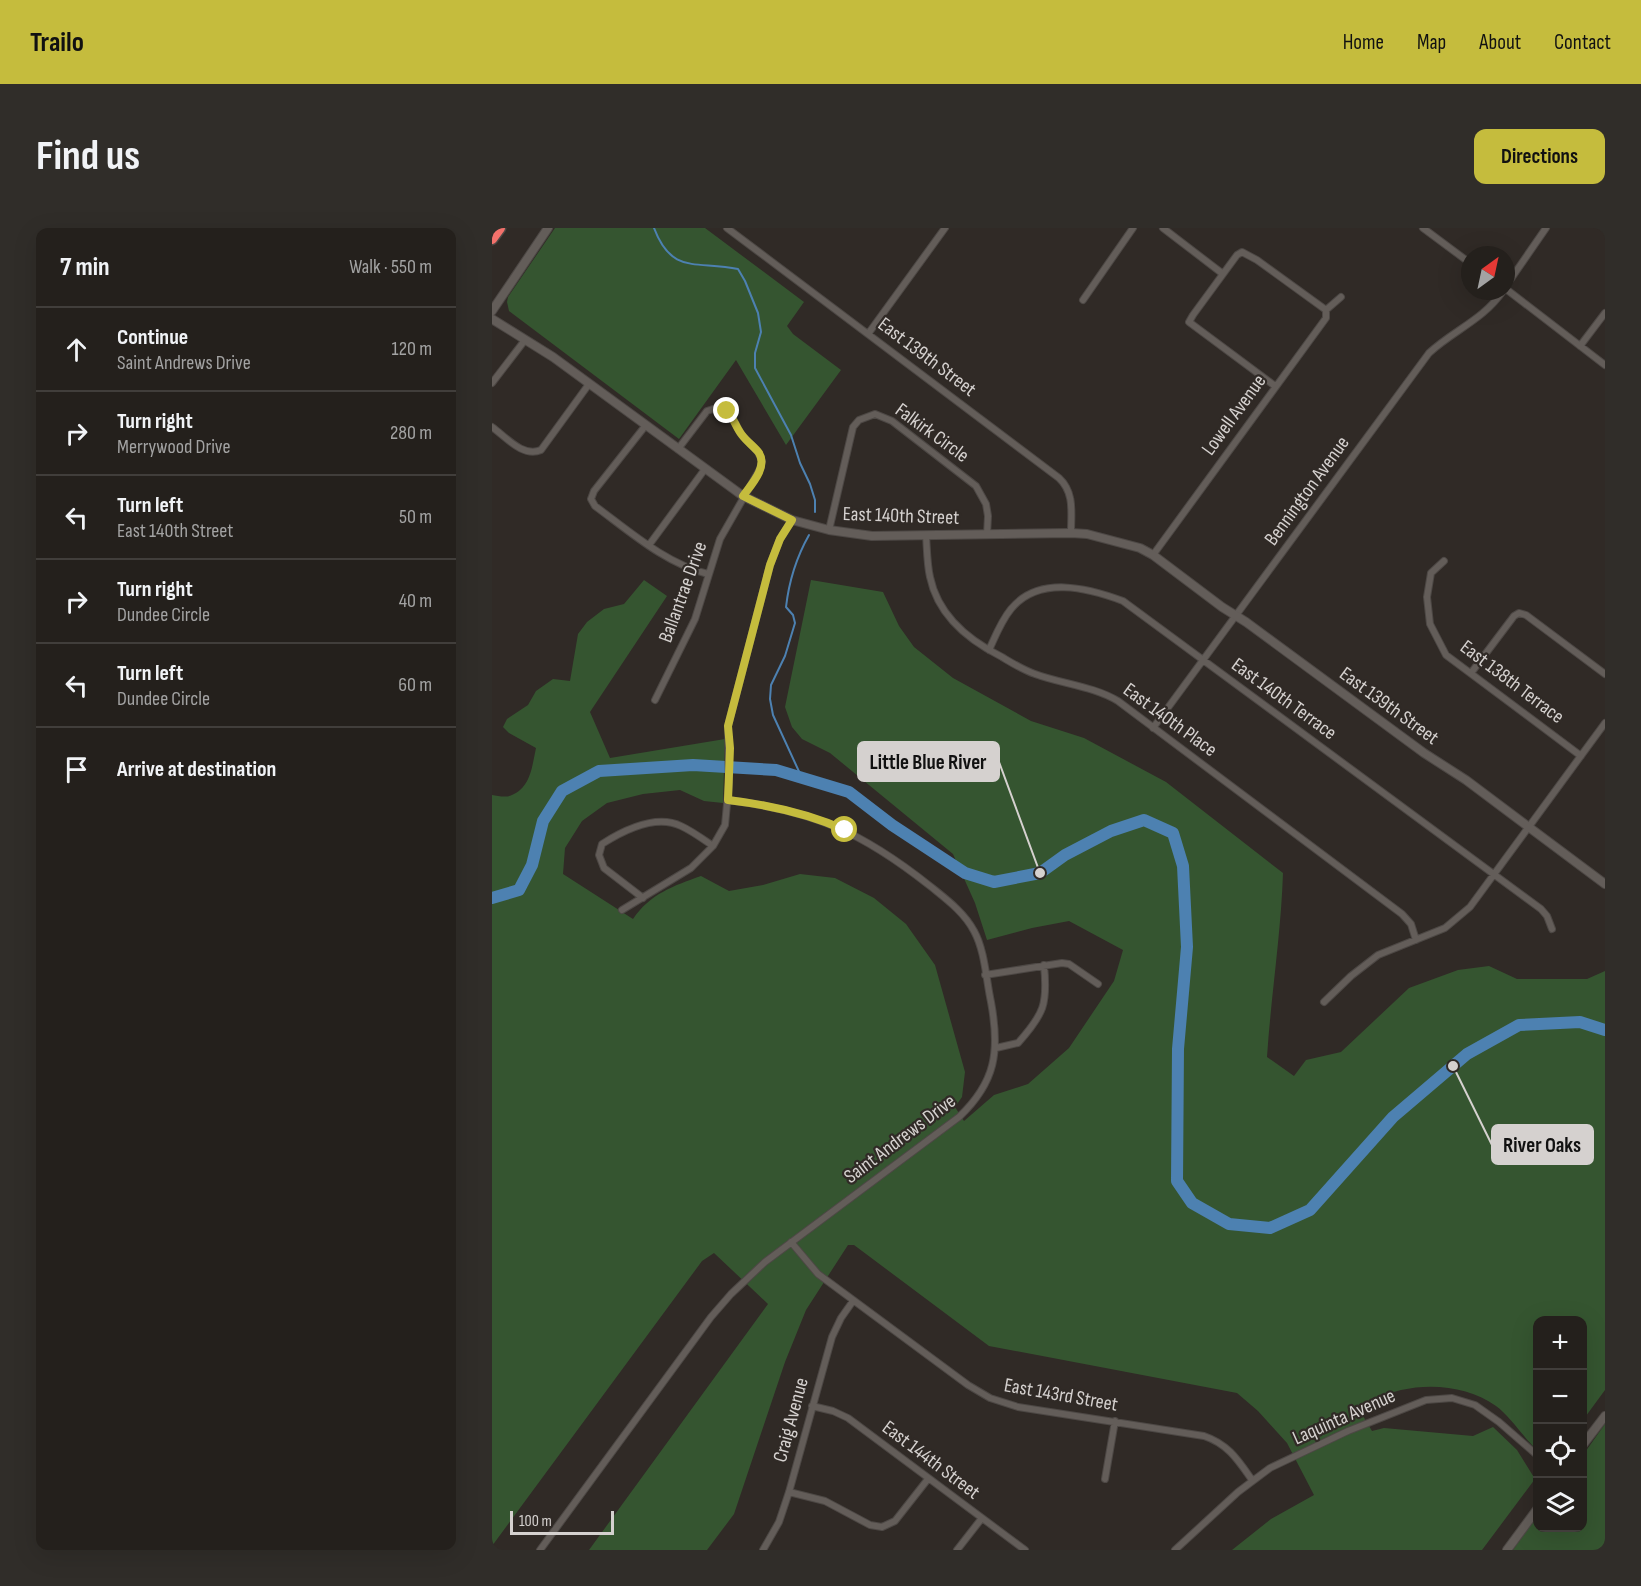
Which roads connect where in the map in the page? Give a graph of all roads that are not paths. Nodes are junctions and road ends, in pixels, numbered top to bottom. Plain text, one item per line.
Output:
1 (500, 228) edge
2 (548, 228) edge
3 (727, 228) edge
4 (945, 228) edge
5 (1133, 228) edge
6 (1162, 228) edge
7 (1546, 228) edge
8 (1427, 229) edge
9 (492, 239) edge
10 (1461, 255) edge
11 (1223, 274) junction
12 (1515, 274) edge
13 (1515, 296) edge
14 (1341, 297) dead end
15 (1083, 300) dead end
16 (1495, 300) edge
17 (1326, 310) junction
18 (492, 311) edge
19 (1605, 313) edge
20 (492, 319) edge
21 (868, 334) junction
22 (525, 340) junction
23 (1581, 346) junction
24 (1605, 365) edge
25 (492, 383) edge
26 (589, 384) junction
27 (1275, 386) junction
28 (645, 425) junction
29 (492, 427) edge
30 (678, 449) junction
31 (705, 469) junction
32 (743, 496) junction
33 (792, 520) junction
34 (829, 530) junction
35 (1071, 533) junction
36 (926, 535) junction
37 (987, 535) junction
38 (649, 545) junction
39 (1154, 555) junction
40 (1444, 561) dead end
41 (708, 574) junction
42 (1236, 615) junction
43 (988, 650) junction
44 (1203, 660) junction
45 (1471, 673) junction
46 (1605, 674) edge
47 (656, 700) dead end
48 (1605, 723) edge
49 (1153, 728) junction
50 (1581, 756) junction
51 (728, 800) junction
52 (1529, 828) junction
53 (713, 846) junction
54 (1494, 874) junction
55 (1605, 884) edge
56 (643, 898) junction
57 (622, 910) dead end
58 (1552, 929) dead end
59 (1416, 940) junction
60 (1044, 965) junction
61 (985, 975) junction
62 (1098, 984) dead end
63 (1324, 1002) dead end
64 (996, 1048) junction
65 (791, 1242) junction
66 (853, 1300) junction
67 (812, 1406) junction
68 (1605, 1416) edge
69 (1115, 1421) junction
70 (1587, 1439) edge
71 (1533, 1452) edge
72 (928, 1479) junction
73 (1105, 1479) dead end
74 (1252, 1480) junction
75 (789, 1492) junction
76 (1533, 1515) edge
77 (982, 1518) junction
78 (540, 1550) edge
79 (763, 1550) edge
80 (957, 1550) edge
81 (1025, 1550) edge
82 (1175, 1550) edge
83 (1507, 1550) edge

1 - 9 highway
2 - 18 street
3 - 21 street, East 139th Street
4 - 21 street
5 - 15 street
6 - 11 street
7 - 12 street, Bennington Avenue
8 - 10 street
11 - 17 street
11 - 27 street
13 - 23 street
14 - 17 street, Lowell Avenue
16 - 42 street, Bennington Avenue
17 - 27 street, Lowell Avenue
19 - 23 street
20 - 22 street, East 140th Street
21 - 35 street, East 139th Street
22 - 25 street
22 - 26 street, East 140th Street
23 - 24 street
26 - 28 street, East 140th Street
26 - 29 street
27 - 39 street, Lowell Avenue
28 - 30 street, East 140th Street
28 - 38 street
30 - 31 street, East 140th Street
30 - 32 street, Ballantrae Drive
31 - 32 street, East 140th Street
31 - 38 street
32 - 33 street, East 140th Street
32 - 41 street, Ballantrae Drive
33 - 34 street, East 140th Street
33 - 51 street
34 - 36 street, East 140th Street
34 - 37 street, Falkirk Circle
35 - 37 street, East 140th Street
35 - 39 street, East 140th Street
36 - 37 street, East 140th Street
36 - 43 street, East 140th Place
38 - 41 street
39 - 42 street, East 139th Street
40 - 45 street, East 138th Terrace
41 - 47 street, Ballantrae Drive
42 - 44 street, Bennington Avenue
42 - 52 street, East 139th Street
43 - 44 street, East 140th Terrace
43 - 49 street, East 140th Place
44 - 49 street, Bennington Avenue
44 - 54 street, East 140th Terrace
45 - 46 street
45 - 50 street, East 138th Terrace
48 - 50 street
49 - 59 street, East 140th Place
50 - 52 street
51 - 53 street
51 - 61 street, Saint Andrews Drive
52 - 54 street
52 - 55 street, East 139th Street
53 - 56 street
53 - 56 street
54 - 58 street, East 140th Terrace
54 - 59 street
56 - 57 street
59 - 63 street
60 - 61 street
60 - 62 street
60 - 64 street
61 - 64 street, Saint Andrews Drive
64 - 65 street, Saint Andrews Drive
65 - 66 street, East 143rd Street
65 - 78 street, Saint Andrews Drive
66 - 67 street, Craig Avenue
66 - 69 street, East 143rd Street
67 - 72 street, East 144th Street
67 - 75 street, Craig Avenue
68 - 70 street
69 - 73 street
69 - 74 street, East 143rd Street
71 - 74 street, Laquinta Avenue
72 - 75 street
72 - 77 street, East 144th Street
74 - 82 street, Laquinta Avenue
75 - 79 street, Craig Avenue
76 - 83 street
77 - 80 street
77 - 81 street, East 144th Street

